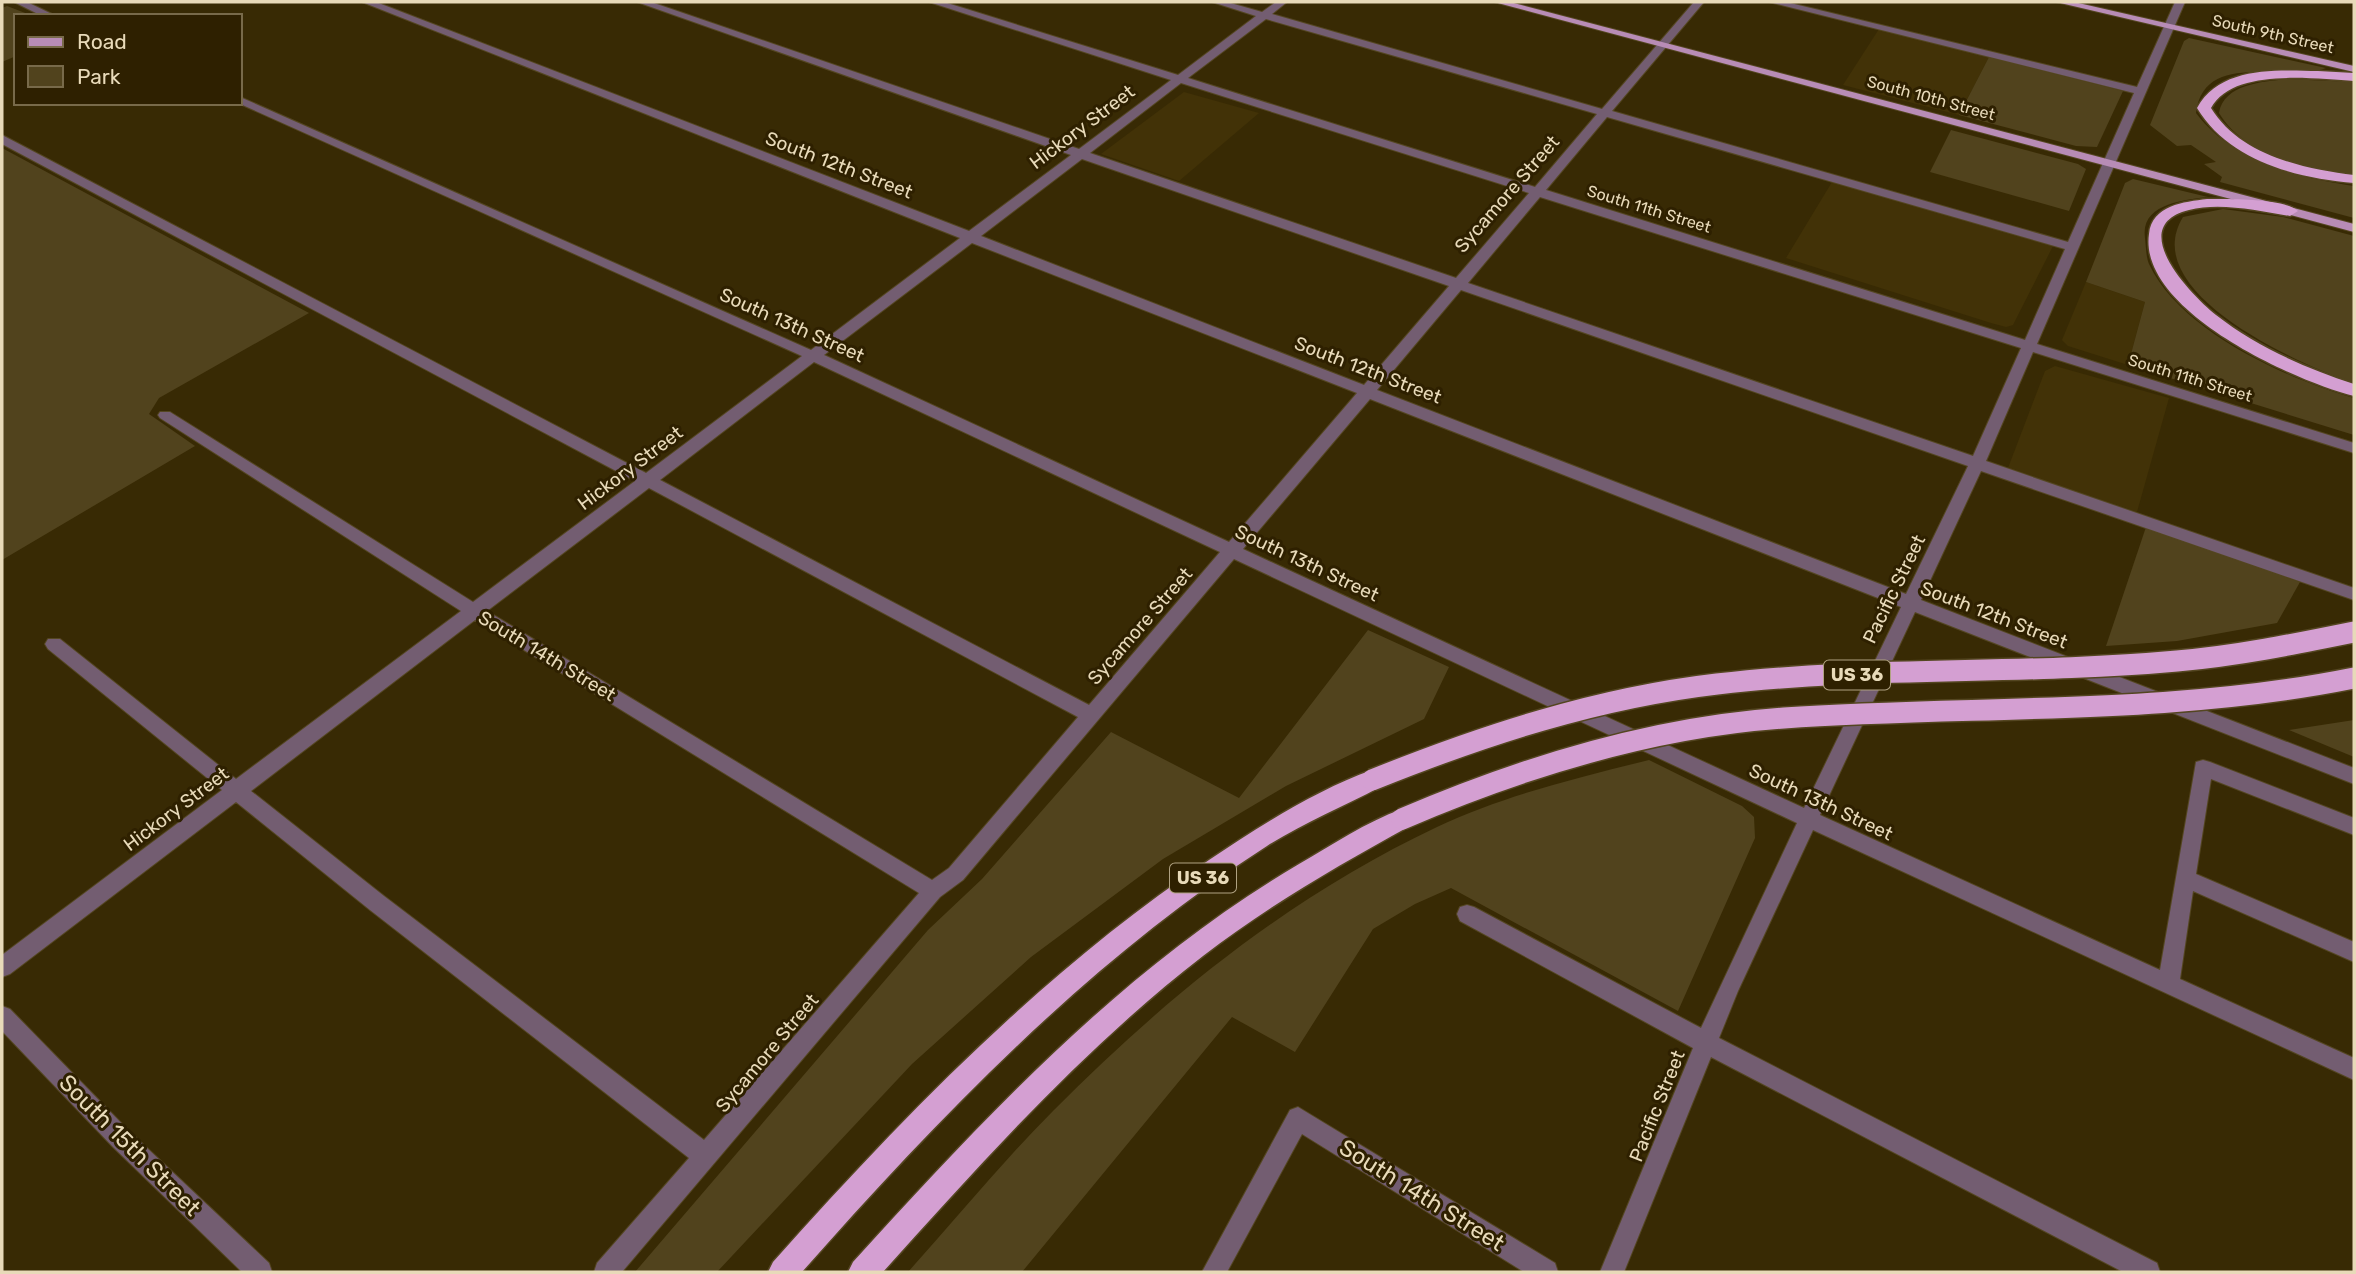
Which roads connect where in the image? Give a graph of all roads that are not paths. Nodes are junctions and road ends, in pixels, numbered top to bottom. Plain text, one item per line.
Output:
1 (19, 2) edge
2 (368, 2) edge
3 (642, 2) edge
4 (934, 2) edge
5 (1217, 2) edge
6 (1282, 2) edge
7 (1499, 2) edge
8 (1699, 2) edge
9 (1774, 2) edge
10 (2061, 2) edge
11 (2180, 2) edge
12 (46, 14) edge
13 (1265, 15) junction
14 (2169, 26) junction
15 (1662, 45) junction
16 (2354, 69) edge
17 (2354, 77) edge
18 (1182, 79) junction
19 (2138, 91) junction
20 (242, 101) edge
21 (1605, 114) junction
22 (2, 139) edge
23 (1083, 153) junction
24 (2108, 162) junction
25 (2354, 179) edge
26 (1537, 192) junction
27 (2290, 211) junction
28 (2354, 228) edge
29 (970, 236) junction
30 (2073, 247) junction
31 (1459, 282) junction
32 (2029, 346) junction
33 (813, 356) junction
34 (2354, 390) edge
35 (1367, 391) junction
36 (165, 415) dead end
37 (2354, 448) edge
38 (1978, 462) junction
39 (647, 481) junction
40 (1232, 551) junction
41 (2354, 594) edge
42 (1910, 603) junction
43 (475, 612) junction
44 (2354, 632) edge
45 (54, 643) dead end
46 (2354, 678) edge
47 (1091, 715) junction
48 (2354, 776) edge
49 (238, 789) junction
50 (1808, 819) junction
51 (2354, 827) edge
52 (2185, 878) junction
53 (933, 891) junction
54 (1466, 914) dead end
55 (2354, 952) edge
56 (2, 967) edge
57 (2168, 984) junction
58 (2, 1016) edge
59 (1706, 1043) junction
60 (2354, 1069) edge
61 (707, 1157) junction
62 (260, 1272) edge
63 (606, 1272) edge
64 (783, 1272) edge
65 (863, 1272) edge
66 (1214, 1272) edge
67 (1546, 1272) edge
68 (1612, 1272) edge
69 (2148, 1272) edge

1 - 12 street
2 - 29 street, South 12th Street
3 - 23 street
4 - 18 street, South 11th Street
5 - 13 street
6 - 13 street, Hickory Street
7 - 15 main road, South 10th Street
8 - 15 street, Sycamore Street
9 - 19 street
10 - 14 main road, South 9th Street
11 - 14 street, Pacific Street
13 - 18 street, Hickory Street
13 - 21 street
14 - 16 main road, South 9th Street
14 - 19 street, Pacific Street
15 - 21 street, Sycamore Street
15 - 24 main road, South 10th Street
17 - 25 highway
18 - 23 street, Hickory Street
18 - 26 street, South 11th Street
19 - 24 street, Pacific Street
20 - 33 street, South 13th Street
21 - 26 street, Sycamore Street
21 - 30 street
22 - 39 street
23 - 29 street, Hickory Street
23 - 31 street
24 - 27 main road, South 10th Street
24 - 30 street, Pacific Street
26 - 31 street, Sycamore Street
26 - 32 street, South 11th Street
27 - 28 main road, South 10th Street
27 - 34 highway
29 - 33 street, Hickory Street
29 - 35 street, South 12th Street
30 - 32 street, Pacific Street
31 - 35 street, Sycamore Street
31 - 38 street
32 - 37 street, South 11th Street
32 - 38 street, Pacific Street
33 - 39 street, Hickory Street
33 - 40 street, South 13th Street
35 - 40 street, Sycamore Street
35 - 42 street, South 12th Street
36 - 43 street, South 14th Street
38 - 41 street
38 - 42 street, Pacific Street
39 - 43 street, Hickory Street
39 - 47 street
40 - 47 street, Sycamore Street
40 - 50 street, South 13th Street
42 - 48 street, South 12th Street
42 - 50 street, Pacific Street
43 - 49 street, Hickory Street
43 - 53 street, South 14th Street
44 - 64 highway, US 36, bridge
45 - 49 street
46 - 65 highway, US 36, bridge
47 - 53 street, Sycamore Street
49 - 56 street, Hickory Street
49 - 61 street
50 - 57 street, South 13th Street
50 - 59 street, Pacific Street
51 - 52 street
52 - 55 street
52 - 57 street
53 - 61 street, Sycamore Street
54 - 59 street
57 - 60 street, South 13th Street
58 - 62 street, South 15th Street
59 - 68 street, Pacific Street
59 - 69 street
61 - 63 street, Sycamore Street
66 - 67 street, South 14th Street

